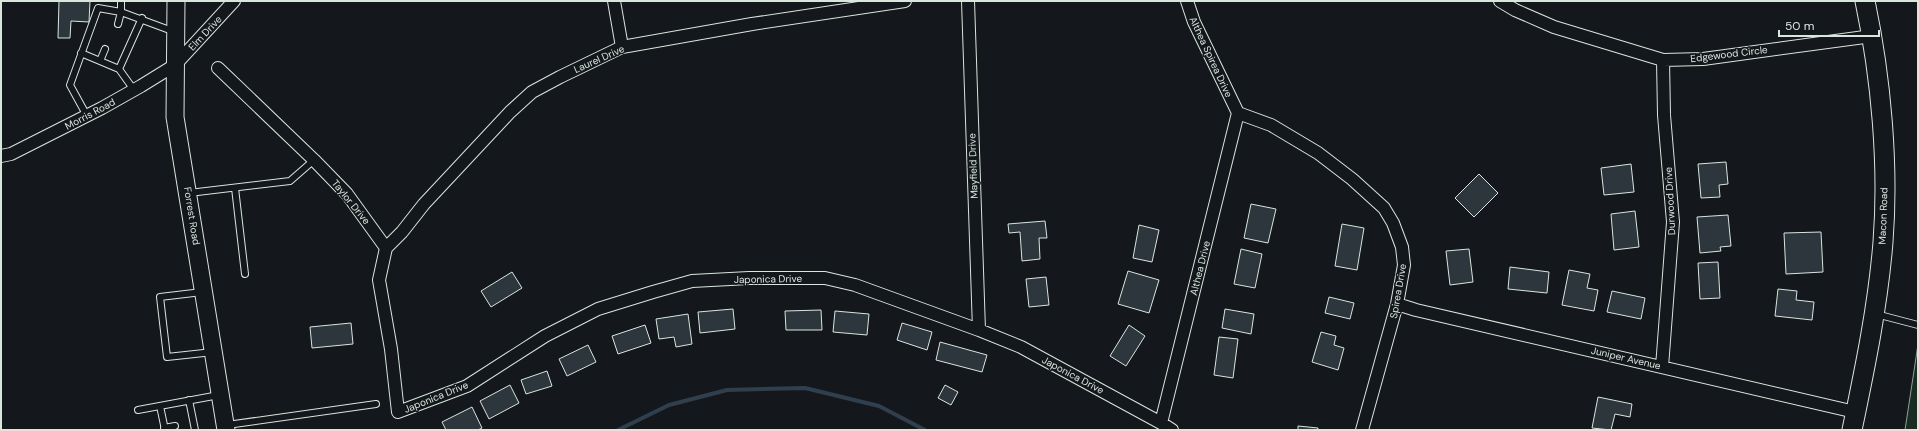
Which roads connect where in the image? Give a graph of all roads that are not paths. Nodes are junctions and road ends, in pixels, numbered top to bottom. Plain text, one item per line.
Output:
1 (121, 1) edge
2 (176, 1) edge
3 (234, 1) edge
4 (614, 1) edge
5 (905, 1) edge
6 (968, 1) edge
7 (1187, 1) edge
8 (1500, 1) edge
9 (1865, 1) edge
10 (121, 12) junction
11 (142, 18) junction
12 (118, 24) dead end
13 (175, 32) junction
14 (1872, 36) junction
15 (622, 47) junction
16 (105, 49) dead end
17 (81, 53) junction
18 (1663, 60) junction
19 (100, 61) junction
20 (175, 65) junction
21 (218, 68) dead end
22 (119, 69) junction
23 (134, 90) junction
24 (1238, 113) junction
25 (87, 116) junction
26 (1, 156) edge
27 (314, 160) junction
28 (234, 188) junction
29 (188, 194) junction
30 (386, 248) junction
31 (245, 274) dead end
32 (204, 292) junction
33 (1397, 304) junction
34 (1874, 313) junction
35 (1918, 325) edge
36 (979, 330) junction
37 (214, 352) junction
38 (1662, 367) junction
39 (221, 395) junction
40 (190, 400) junction
41 (376, 404) dead end
42 (160, 406) junction
43 (138, 410) dead end
44 (1854, 421) edge
45 (1162, 423) junction
46 (174, 426) dead end
47 (226, 428) edge
48 (164, 429) edge
49 (195, 430) edge
50 (1172, 430) edge
51 (1362, 430) edge

1 - 10 lane
2 - 13 main road, Forrest Road
3 - 20 street, Elm Drive
4 - 15 street
5 - 15 street, Laurel Drive
6 - 36 street, Mayfield Drive
7 - 24 street, Althea Spirea Drive
8 - 18 street, Edgewood Circle
9 - 14 main road, Macon Road
10 - 11 lane
10 - 12 lane
10 - 17 lane
11 - 13 lane
11 - 22 lane
13 - 20 main road, Forrest Road
14 - 18 street, Edgewood Circle
14 - 34 main road, Macon Road
15 - 30 street, Laurel Drive
16 - 19 lane
17 - 19 lane
17 - 25 lane
18 - 38 street, Durwood Drive
19 - 22 lane
20 - 23 street, Morris Road
20 - 29 main road, Forrest Road
21 - 27 street, Taylor Drive
22 - 23 lane
23 - 25 street, Morris Road
24 - 33 street, Spirea Drive
24 - 45 street, Althea Drive
25 - 26 street, Morris Road
27 - 28 lane
27 - 30 street, Taylor Drive
28 - 29 lane
28 - 31 lane
29 - 32 main road, Forrest Road
30 - 36 street, Japonica Drive
32 - 37 main road, Forrest Road
32 - 37 lane
33 - 38 street, Juniper Avenue
33 - 51 street, Spirea Drive
34 - 35 lane
34 - 44 main road, Macon Road
36 - 45 street, Japonica Drive
37 - 39 main road, Forrest Road
38 - 44 street, Juniper Avenue
39 - 40 lane
39 - 47 main road, Forrest Road
40 - 42 lane
40 - 49 lane
41 - 47 lane
42 - 43 lane
42 - 48 lane
45 - 50 street, Japonica Drive
46 - 48 lane

